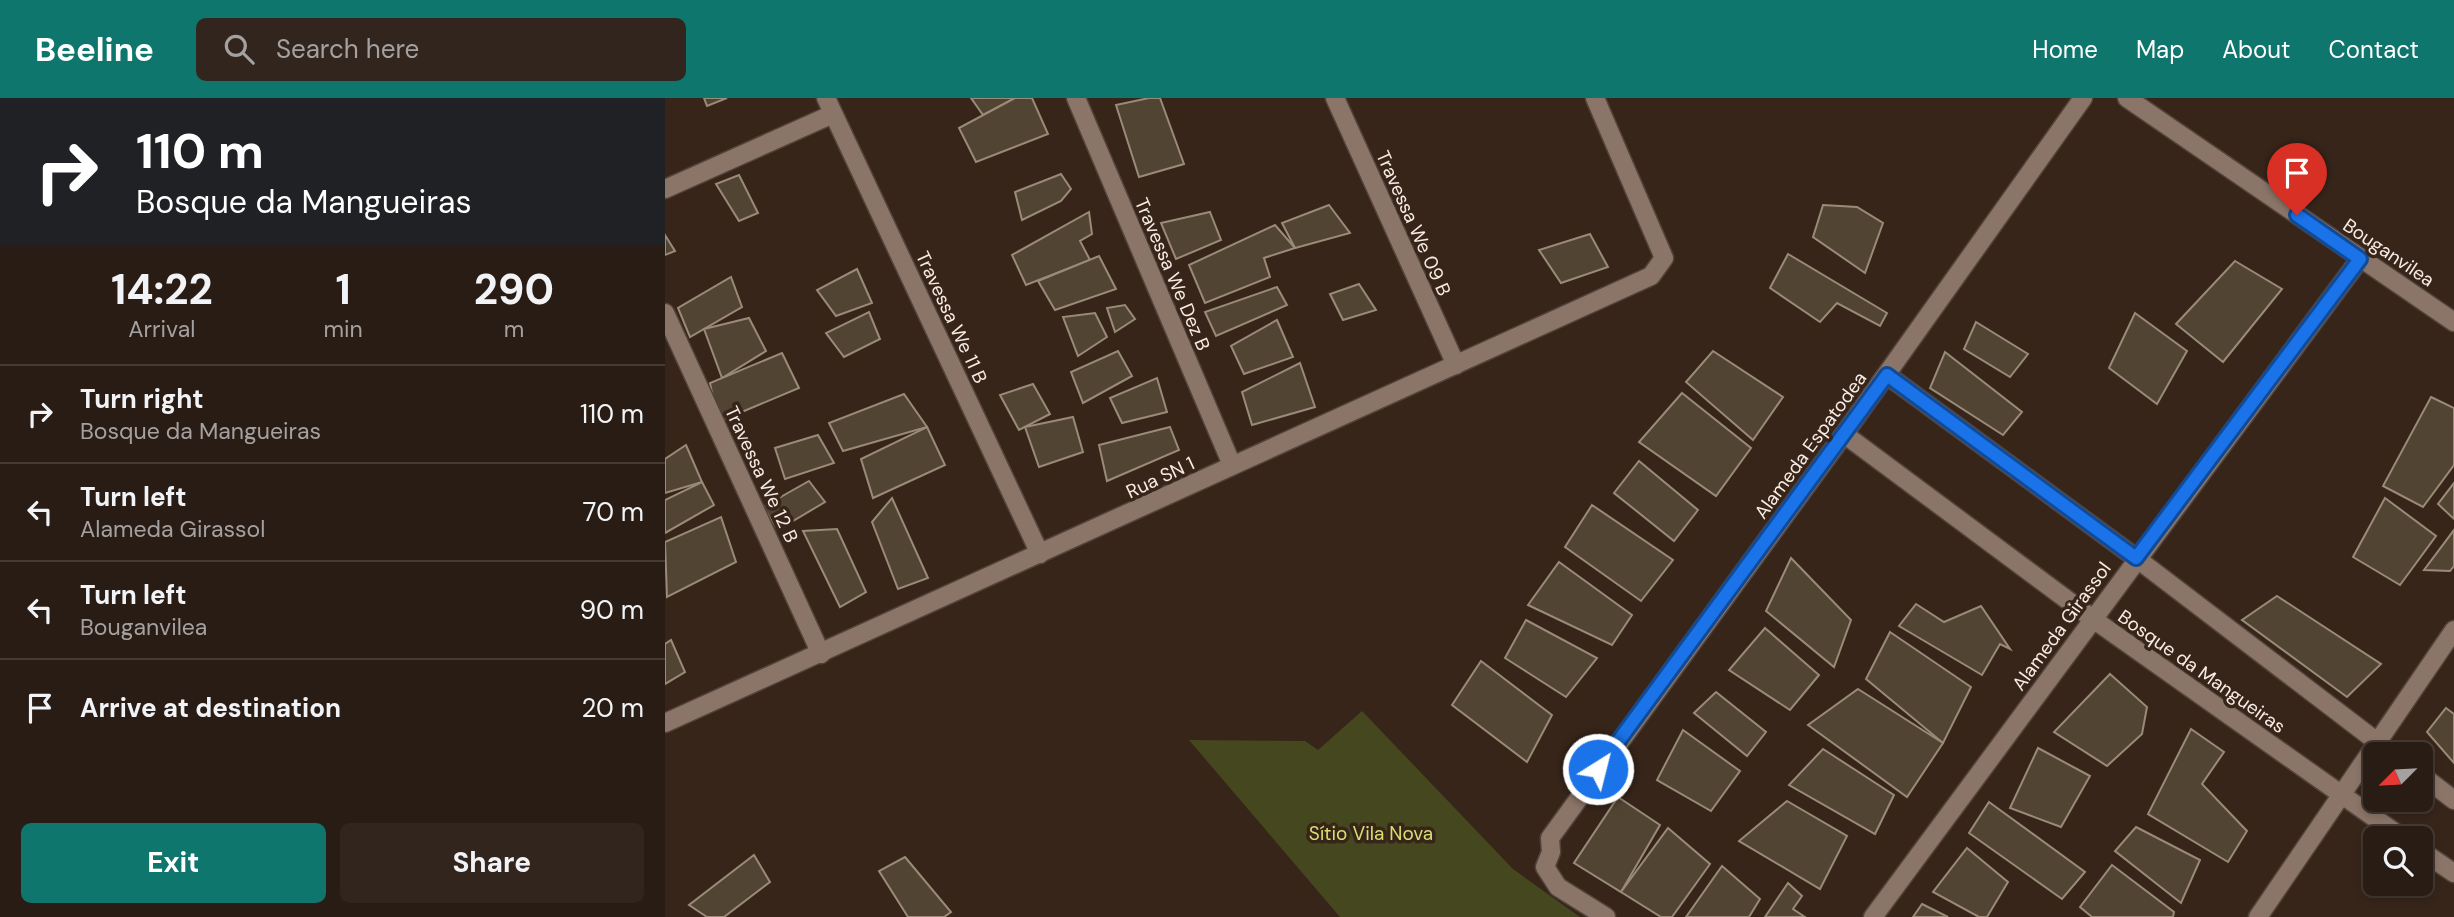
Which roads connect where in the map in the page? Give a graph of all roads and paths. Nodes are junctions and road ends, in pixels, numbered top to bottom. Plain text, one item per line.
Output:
1 (1076, 98) edge
2 (1335, 98) edge
3 (1595, 98) edge
4 (2083, 98) edge
5 (2127, 98) edge
6 (829, 106) edge
7 (665, 189) edge
8 (2360, 259) junction
9 (665, 313) edge
10 (2454, 322) edge
11 (1456, 365) junction
12 (1887, 375) junction
13 (1844, 434) junction
14 (1232, 466) junction
15 (1040, 554) junction
16 (2136, 558) junction
17 (2094, 619) junction
18 (2454, 630) edge
19 (821, 654) junction
20 (665, 723) edge
21 (2377, 742) edge
22 (2390, 742) edge
23 (2363, 774) edge
24 (2433, 785) edge
25 (2342, 796) junction
26 (2454, 800) edge
27 (2386, 826) edge
28 (2433, 859) edge
29 (2454, 873) edge
30 (1605, 917) edge
31 (1873, 917) edge
32 (2258, 917) edge

1 - 14 street, Travessa We Dez B
2 - 11 street, Travessa We 09 B
3 - 11 street, Rua SN 1
4 - 12 street, Alameda Espatodea
5 - 8 street, Bouganvilea
6 - 7 street
6 - 15 street, Travessa We 11 B
8 - 10 street, Bouganvilea
8 - 16 street, Alameda Girassol
9 - 19 street, Travessa We 12 B
11 - 14 street, Rua SN 1
12 - 13 street, Alameda Espatodea
12 - 16 street
13 - 17 street, Bosque da Mangueiras
13 - 30 street, Alameda Espatodea
14 - 15 street, Rua SN 1
15 - 19 street, Rua SN 1
16 - 17 street, Alameda Girassol
16 - 21 street
17 - 25 street, Bosque da Mangueiras
17 - 31 street, Alameda Girassol
18 - 22 street
19 - 20 street, Rua SN 1
23 - 25 street
24 - 26 street
25 - 27 street, Bosque da Mangueiras
25 - 32 street
28 - 29 street

